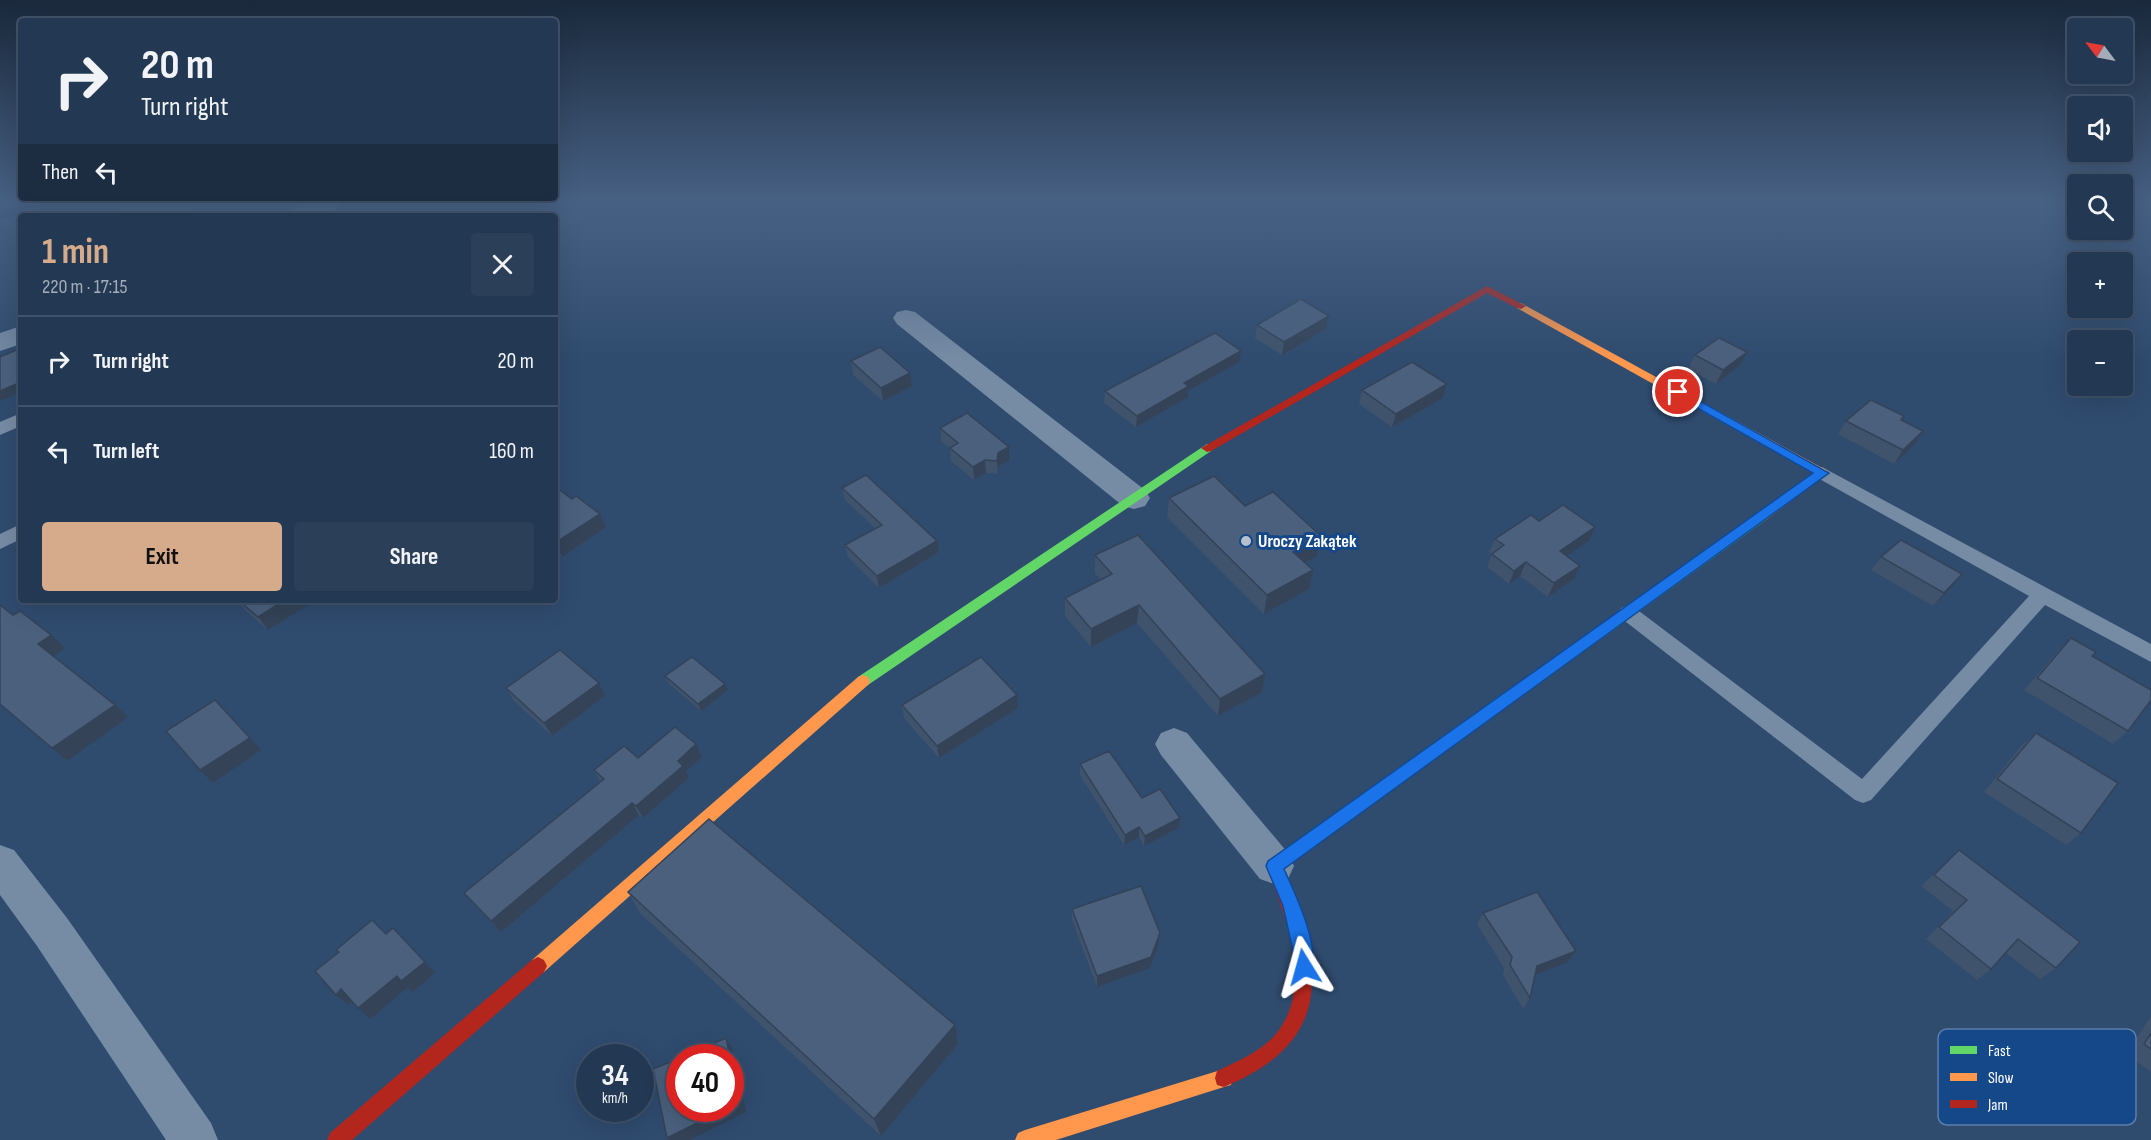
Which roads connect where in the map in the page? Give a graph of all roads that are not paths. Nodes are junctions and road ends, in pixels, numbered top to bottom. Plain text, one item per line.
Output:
1 (906, 318) dead end
2 (18, 335) edge
3 (0, 343) edge
4 (18, 420) edge
5 (0, 429) edge
6 (1822, 473) junction
7 (1134, 498) junction
8 (18, 533) edge
9 (0, 542) edge
10 (2042, 595) junction
11 (1628, 613) junction
12 (2151, 654) edge
13 (1174, 744) dead end
14 (0, 863) edge
15 (1274, 866) junction
16 (194, 1140) edge
17 (337, 1140) edge
18 (1025, 1140) edge

1 - 7 street
2 - 3 street
4 - 5 lane
6 - 7 street
6 - 10 lane
6 - 11 street
7 - 17 street
8 - 9 lane
10 - 11 lane
10 - 12 lane
11 - 15 street
13 - 15 street
14 - 16 street
15 - 18 street

